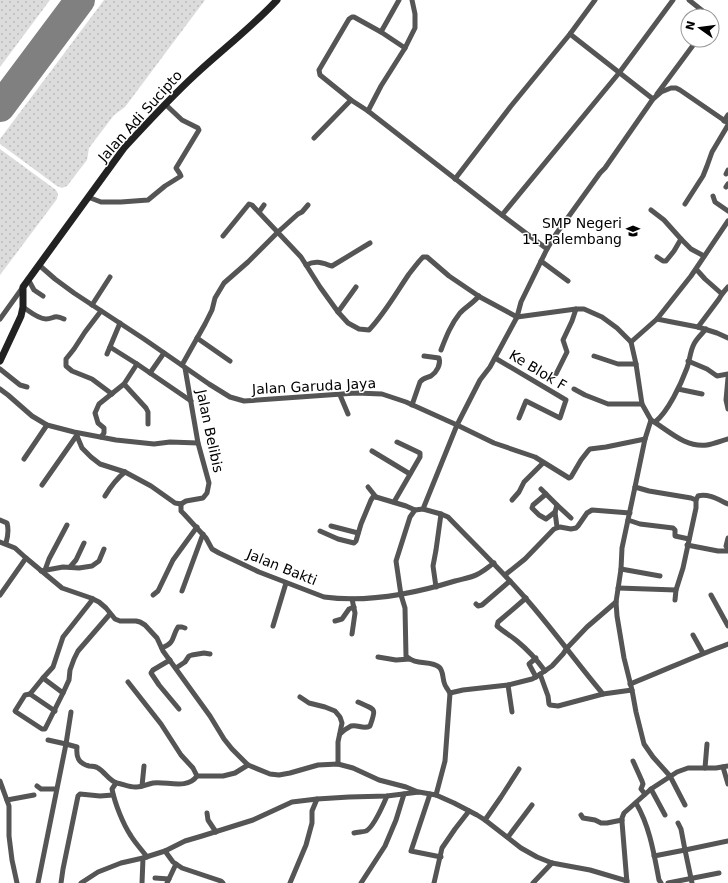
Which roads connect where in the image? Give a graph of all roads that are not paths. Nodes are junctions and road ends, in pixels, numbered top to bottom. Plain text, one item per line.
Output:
1 (277, 0) edge
2 (399, 0) edge
3 (412, 0) edge
4 (595, 0) edge
5 (673, 0) edge
6 (689, 0) edge
7 (700, 8) edge
8 (381, 32) junction
9 (570, 34) junction
10 (405, 48) junction
11 (690, 48) edge
12 (619, 73) junction
13 (654, 97) junction
14 (351, 100) junction
15 (165, 104) junction
16 (368, 111) junction
17 (728, 115) edge
18 (727, 123) edge
19 (314, 138) dead end
20 (455, 179) junction
21 (713, 196) dead end
22 (88, 197) junction
23 (685, 204) dead end
24 (264, 205) dead end
25 (308, 205) dead end
26 (651, 210) dead end
27 (728, 211) edge
28 (259, 212) junction
29 (502, 215) junction
30 (728, 221) edge
31 (278, 232) junction
32 (223, 236) dead end
33 (681, 239) junction
34 (370, 243) dead end
35 (547, 249) junction
36 (704, 256) junction
37 (657, 257) dead end
38 (541, 261) junction
39 (38, 264) junction
40 (306, 265) junction
41 (696, 269) junction
42 (110, 277) dead end
43 (28, 280) junction
44 (568, 280) dead end
45 (23, 287) junction
46 (356, 287) dead end
47 (728, 287) edge
48 (722, 294) junction
49 (43, 296) dead end
50 (479, 296) junction
51 (92, 305) junction
52 (23, 307) junction
53 (576, 309) junction
54 (101, 311) junction
55 (338, 312) junction
56 (517, 317) junction
57 (0, 319) edge
58 (64, 319) dead end
59 (657, 319) junction
60 (120, 323) junction
61 (698, 327) junction
62 (706, 329) junction
63 (197, 338) junction
64 (728, 338) edge
65 (631, 342) junction
66 (110, 347) junction
67 (441, 350) dead end
68 (107, 354) dead end
69 (164, 354) junction
70 (424, 356) dead end
71 (594, 356) dead end
72 (495, 358) junction
73 (0, 361) edge
74 (688, 361) junction
75 (230, 362) dead end
76 (137, 364) junction
77 (636, 364) junction
78 (183, 366) junction
79 (0, 369) edge
80 (150, 373) junction
81 (556, 374) dead end
82 (728, 374) edge
83 (728, 378) edge
84 (124, 384) junction
85 (27, 387) dead end
86 (678, 388) junction
87 (0, 389) edge
88 (574, 389) dead end
89 (112, 394) junction
90 (340, 394) junction
91 (702, 394) dead end
92 (191, 401) junction
93 (642, 404) junction
94 (412, 405) junction
95 (728, 409) edge
96 (348, 414) dead end
97 (519, 418) dead end
98 (653, 421) junction
99 (148, 424) dead end
100 (47, 425) junction
101 (457, 425) junction
102 (77, 434) junction
103 (101, 437) junction
104 (645, 439) junction
105 (728, 439) edge
106 (397, 442) dead end
107 (198, 443) junction
108 (372, 451) dead end
109 (24, 459) dead end
110 (543, 463) junction
111 (125, 472) junction
112 (410, 474) junction
113 (42, 485) dead end
114 (368, 487) dead end
115 (635, 487) junction
116 (541, 489) dead end
117 (546, 494) junction
118 (105, 496) dead end
119 (376, 496) junction
120 (512, 500) dead end
121 (696, 500) junction
122 (394, 502) junction
123 (181, 504) junction
124 (728, 504) edge
125 (556, 505) junction
126 (415, 510) junction
127 (423, 510) junction
128 (555, 512) junction
129 (630, 513) junction
130 (441, 514) junction
131 (572, 518) dead end
132 (0, 520) edge
133 (628, 520) junction
134 (67, 525) dead end
135 (331, 526) dead end
136 (197, 527) junction
137 (557, 527) junction
138 (320, 532) dead end
139 (203, 534) junction
140 (358, 534) junction
141 (728, 538) edge
142 (689, 539) junction
143 (0, 542) edge
144 (6, 543) junction
145 (84, 543) dead end
146 (687, 545) junction
147 (104, 549) dead end
148 (728, 550) edge
149 (26, 558) junction
150 (494, 563) junction
151 (70, 567) junction
152 (621, 569) junction
153 (43, 570) junction
154 (505, 575) junction
155 (660, 576) dead end
156 (510, 582) junction
157 (286, 583) junction
158 (436, 587) junction
159 (618, 588) junction
160 (676, 590) junction
161 (182, 591) dead end
162 (0, 595) edge
163 (153, 595) dead end
164 (401, 595) junction
165 (711, 595) dead end
166 (526, 598) junction
167 (93, 599) junction
168 (352, 599) junction
169 (675, 600) dead end
170 (616, 602) junction
171 (476, 604) dead end
172 (354, 607) junction
173 (110, 614) junction
174 (335, 621) dead end
175 (273, 626) dead end
176 (728, 626) edge
177 (185, 628) dead end
178 (352, 634) dead end
179 (693, 635) dead end
180 (728, 644) edge
181 (162, 648) junction
182 (567, 648) junction
183 (703, 653) junction
184 (210, 654) dead end
185 (378, 657) dead end
186 (536, 658) junction
187 (410, 659) junction
188 (170, 660) junction
189 (176, 668) junction
190 (540, 674) junction
191 (43, 678) junction
192 (128, 682) dead end
193 (630, 684) junction
194 (508, 685) junction
195 (632, 690) junction
196 (64, 693) junction
197 (450, 693) junction
198 (30, 694) junction
199 (603, 694) junction
200 (300, 697) dead end
201 (358, 702) dead end
202 (179, 709) dead end
203 (55, 711) junction
204 (71, 712) dead end
205 (512, 712) dead end
206 (340, 734) junction
207 (48, 740) dead end
208 (66, 744) junction
209 (707, 744) dead end
210 (633, 760) dead end
211 (338, 764) junction
212 (248, 765) junction
213 (144, 766) dead end
214 (726, 767) edge
215 (705, 768) junction
216 (519, 769) dead end
217 (197, 776) junction
218 (670, 776) junction
219 (0, 781) edge
220 (116, 783) junction
221 (728, 784) edge
222 (37, 786) dead end
223 (142, 786) junction
224 (652, 788) junction
225 (56, 789) junction
226 (419, 792) junction
227 (404, 794) junction
228 (430, 794) junction
229 (645, 794) junction
230 (34, 795) dead end
231 (113, 795) junction
232 (436, 795) junction
233 (388, 796) junction
234 (317, 799) junction
235 (7, 800) junction
236 (636, 803) junction
237 (685, 804) dead end
238 (532, 805) dead end
239 (469, 811) junction
240 (207, 813) dead end
241 (580, 815) dead end
242 (665, 815) dead end
243 (485, 820) junction
244 (622, 820) junction
245 (678, 823) dead end
246 (216, 832) junction
247 (354, 833) dead end
248 (508, 837) junction
249 (728, 841) edge
250 (685, 850) junction
251 (165, 851) junction
252 (654, 856) junction
253 (441, 857) junction
254 (145, 858) junction
255 (552, 863) junction
256 (176, 864) junction
257 (719, 873) dead end
258 (155, 878) dead end
259 (168, 881) edge
260 (691, 881) edge
261 (627, 882) edge
262 (17, 883) edge
263 (38, 883) edge
264 (61, 883) edge
265 (81, 883) edge
266 (142, 883) edge
267 (223, 883) edge
268 (290, 883) edge
269 (362, 883) edge
270 (434, 883) edge
271 (533, 883) edge
272 (661, 883) edge
273 (668, 883) edge

1 - 15 street, Jalan Adi Sucipto
2 - 8 street
3 - 10 street
4 - 9 street
5 - 12 street
6 - 7 street
8 - 10 street
8 - 14 street
9 - 12 street
9 - 20 street
10 - 16 street
11 - 13 street
12 - 13 street
12 - 29 street
13 - 18 street
13 - 35 street
14 - 16 street
14 - 19 street
15 - 22 street, Jalan Adi Sucipto
15 - 22 street
16 - 20 street
17 - 18 street
18 - 23 street
20 - 29 street
21 - 27 street
22 - 39 street, Jalan Adi Sucipto
24 - 28 street
25 - 31 street
26 - 33 street
28 - 31 street
28 - 32 street
29 - 35 street
30 - 36 street
31 - 40 street
31 - 63 street
33 - 36 street
33 - 37 street
34 - 40 street
35 - 38 street
36 - 41 street
38 - 44 street
38 - 56 street
39 - 43 street, Jalan Adi Sucipto
39 - 51 street, Jalan Garuda Jaya
40 - 55 street
41 - 48 street
41 - 59 street
42 - 51 street
43 - 45 street, Jalan Adi Sucipto
43 - 49 street
45 - 52 street
45 - 57 street
46 - 55 street
47 - 48 street
48 - 61 street
50 - 55 street
50 - 56 street
50 - 67 street
51 - 54 street, Jalan Garuda Jaya
52 - 58 street
52 - 73 street
53 - 56 street
53 - 65 street
53 - 81 street
54 - 60 street, Jalan Garuda Jaya
54 - 89 street
56 - 72 street
59 - 61 street
59 - 65 street
60 - 66 street
60 - 69 street, Jalan Garuda Jaya
61 - 62 street
62 - 64 street
62 - 74 street
63 - 75 street
63 - 78 street
65 - 77 street
66 - 68 street
66 - 76 street
69 - 78 street, Jalan Garuda Jaya
69 - 80 street
70 - 94 street
71 - 77 street
72 - 97 street, Ke Blok F
72 - 101 street
74 - 82 street
74 - 86 street
76 - 80 street
76 - 84 street
77 - 93 street
78 - 90 street, Jalan Garuda Jaya
78 - 92 street, Jalan Belibis
79 - 85 street
80 - 92 street
83 - 95 street
84 - 89 street
84 - 99 street
86 - 91 street
86 - 98 street
87 - 100 street
88 - 93 street
89 - 103 street
90 - 94 street, Jalan Garuda Jaya
90 - 96 street
92 - 107 street, Jalan Belibis
93 - 98 street
94 - 101 street, Jalan Garuda Jaya
98 - 104 street
98 - 105 street
100 - 102 street
100 - 109 street
101 - 110 street, Jalan Garuda Jaya
101 - 127 street
102 - 103 street
102 - 111 street
102 - 113 street
103 - 107 street
104 - 110 street, Jalan Garuda Jaya
104 - 115 street
106 - 112 street
107 - 123 street, Jalan Belibis
108 - 112 street
110 - 120 street
111 - 118 street
111 - 123 street
112 - 122 street
114 - 119 street
115 - 121 street
115 - 129 street
116 - 117 street
117 - 125 street
117 - 128 street
119 - 122 street
119 - 140 street
121 - 124 street
121 - 142 street
122 - 126 street
123 - 136 street, Jalan Bakti
125 - 128 street
125 - 131 street
126 - 127 street
126 - 164 street
127 - 130 street
128 - 137 street
129 - 133 street
129 - 137 street
130 - 150 street
130 - 158 street
132 - 144 street
133 - 142 street
133 - 152 street
134 - 153 street
135 - 140 street
136 - 139 street, Jalan Bakti
136 - 163 street
137 - 154 street
138 - 140 street
139 - 157 street, Jalan Bakti
139 - 161 street
141 - 148 street
142 - 146 street
143 - 144 street
144 - 149 street
145 - 151 street
146 - 148 street
146 - 160 street
147 - 151 street
149 - 153 street
149 - 162 street
150 - 154 street
150 - 158 street, Jalan Bakti
151 - 153 street
152 - 155 street
152 - 159 street
153 - 167 street
154 - 156 street
156 - 166 street
156 - 171 street
157 - 168 street, Jalan Bakti
157 - 175 street
158 - 164 street, Jalan Bakti
159 - 160 street
159 - 170 street
160 - 169 street
164 - 168 street, Jalan Bakti
164 - 187 street
165 - 176 street
166 - 182 street
166 - 186 street
167 - 173 street
167 - 191 street
168 - 172 street
170 - 182 street
170 - 193 street
172 - 174 street
172 - 178 street
173 - 181 street
173 - 196 street
177 - 181 street
179 - 183 street
180 - 183 street
181 - 188 street
182 - 190 street
182 - 199 street
183 - 193 street
184 - 189 street
185 - 187 street
186 - 190 street
186 - 190 street
187 - 197 street
188 - 189 street
188 - 202 street
189 - 212 street
190 - 194 street
190 - 199 street
191 - 196 street
191 - 198 street
192 - 217 street
193 - 195 street
194 - 197 street
194 - 205 street
195 - 199 street
195 - 218 street
196 - 203 street
197 - 232 street
198 - 203 street
198 - 203 street
200 - 206 street
201 - 206 street
204 - 208 street
206 - 211 street
207 - 208 street
208 - 220 street
208 - 225 street
209 - 215 street
210 - 229 street
211 - 212 street
211 - 226 street
212 - 217 street
213 - 223 street
214 - 215 street
214 - 221 street
215 - 218 street
216 - 243 street
217 - 223 street
218 - 224 street
218 - 237 street
219 - 235 street
220 - 223 street
220 - 231 street
222 - 225 street
224 - 229 street
224 - 242 street
225 - 263 street
226 - 227 street
226 - 228 street
227 - 233 street
227 - 269 street
228 - 232 street
228 - 253 street
229 - 236 street
230 - 235 street
231 - 254 street
231 - 264 street
232 - 239 street
233 - 234 street
233 - 247 street
234 - 246 street
234 - 268 street
235 - 262 street
236 - 244 street
236 - 252 street
238 - 248 street
239 - 243 street
239 - 253 street
240 - 246 street
241 - 244 street
243 - 248 street
244 - 261 street
245 - 250 street
246 - 251 street
248 - 255 street
249 - 250 street
250 - 252 street
250 - 260 street
251 - 254 street
251 - 256 street
252 - 272 street
253 - 270 street
254 - 265 street
254 - 266 street
255 - 261 street
255 - 271 street
256 - 259 street
256 - 267 street
257 - 260 street
258 - 259 street
260 - 273 street

